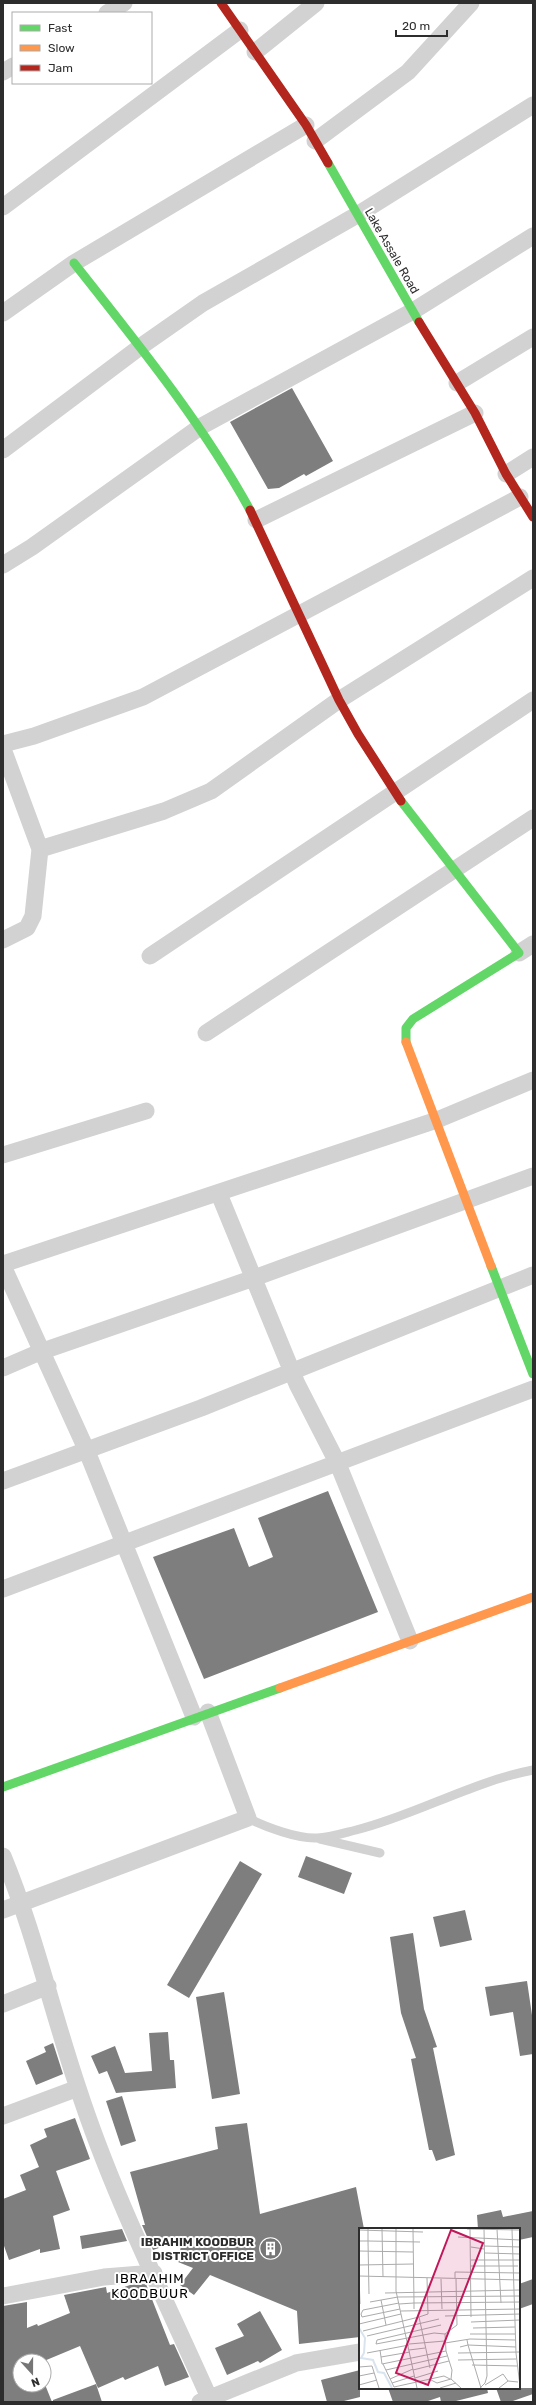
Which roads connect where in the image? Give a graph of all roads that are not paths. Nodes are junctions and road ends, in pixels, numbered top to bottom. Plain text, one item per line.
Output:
1 (124, 3) edge
2 (221, 3) edge
3 (316, 3) edge
4 (463, 6) edge
5 (108, 12) edge
6 (240, 30) junction
7 (255, 52) junction
8 (12, 67) edge
9 (3, 72) edge
10 (533, 105) edge
11 (306, 125) junction
12 (314, 141) junction
13 (3, 207) edge
14 (358, 215) junction
15 (533, 236) edge
16 (74, 264) junction
17 (413, 311) junction
18 (3, 313) edge
19 (533, 337) edge
20 (140, 347) junction
21 (457, 383) junction
22 (475, 412) junction
23 (200, 426) junction
24 (3, 450) edge
25 (533, 458) edge
26 (506, 474) junction
27 (520, 497) junction
28 (533, 518) edge
29 (256, 520) junction
30 (3, 565) edge
31 (533, 578) edge
32 (300, 612) junction
33 (339, 700) junction
34 (533, 700) edge
35 (3, 744) edge
36 (3, 749) edge
37 (393, 793) junction
38 (533, 818) edge
39 (40, 849) junction
40 (452, 870) junction
41 (3, 940) edge
42 (533, 944) edge
43 (519, 953) junction
44 (150, 956) dead end
45 (206, 1033) dead end
46 (533, 1080) edge
47 (146, 1111) dead end
48 (437, 1120) junction
49 (3, 1155) edge
50 (533, 1176) edge
51 (219, 1194) junction
52 (465, 1200) junction
53 (3, 1265) edge
54 (533, 1275) edge
55 (254, 1278) junction
56 (498, 1287) junction
57 (40, 1352) junction
58 (3, 1368) edge
59 (292, 1371) junction
60 (533, 1374) edge
61 (533, 1389) edge
62 (86, 1449) junction
63 (338, 1464) junction
64 (3, 1481) edge
65 (125, 1543) junction
66 (3, 1589) edge
67 (533, 1597) edge
68 (410, 1641) junction
69 (201, 1715) junction
70 (533, 1770) edge
71 (3, 1787) edge
72 (248, 1818) junction
73 (317, 1839) junction
74 (380, 1853) dead end
75 (3, 1856) edge
76 (23, 1904) junction
77 (3, 1910) edge
78 (48, 1986) junction
79 (3, 2004) edge
80 (78, 2088) junction
81 (3, 2116) edge
82 (154, 2273) junction
83 (3, 2296) edge
84 (359, 2352) edge
85 (207, 2401) edge

1 - 5 street
2 - 6 street, Lake Assale Road
3 - 7 street
4 - 12 street
6 - 7 street, Lake Assale Road
6 - 13 street
7 - 11 street, Lake Assale Road
8 - 9 street
10 - 14 street
11 - 12 street, Lake Assale Road
11 - 16 street
12 - 14 street, Lake Assale Road
14 - 17 street, Lake Assale Road
14 - 20 street
15 - 17 street
16 - 18 street
16 - 20 street
17 - 21 street, Lake Assale Road
17 - 23 street
19 - 21 street
20 - 23 street
20 - 24 street
21 - 22 street, Lake Assale Road
22 - 26 street, Lake Assale Road
22 - 29 street
23 - 29 street
23 - 30 street
25 - 26 street
26 - 27 street, Lake Assale Road
27 - 28 street, Lake Assale Road
27 - 32 street
29 - 32 street
31 - 33 street
32 - 33 street
32 - 35 street
33 - 37 street
33 - 39 street
34 - 37 street
36 - 39 street
37 - 40 street
37 - 44 street
38 - 40 street
39 - 41 street
40 - 43 street
40 - 45 street
42 - 43 street
43 - 48 street
46 - 48 street
47 - 49 street
48 - 51 street
48 - 52 street
50 - 52 street
51 - 53 street
51 - 55 street
52 - 55 street
52 - 56 street
53 - 57 street
54 - 56 street
55 - 57 street
55 - 59 street
56 - 59 street
56 - 60 street
57 - 58 street
57 - 62 street
59 - 62 street
59 - 63 street
61 - 63 street
62 - 64 street
62 - 65 street
63 - 65 street
63 - 68 street
65 - 66 street
65 - 69 street
67 - 68 street
68 - 69 street
69 - 71 street
69 - 72 street
70 - 73 lane
72 - 73 lane
72 - 76 street
73 - 74 lane
75 - 76 street
76 - 77 street
76 - 78 street
78 - 79 street
78 - 80 street
80 - 81 street
80 - 82 street
82 - 83 street
82 - 85 street
84 - 85 street

